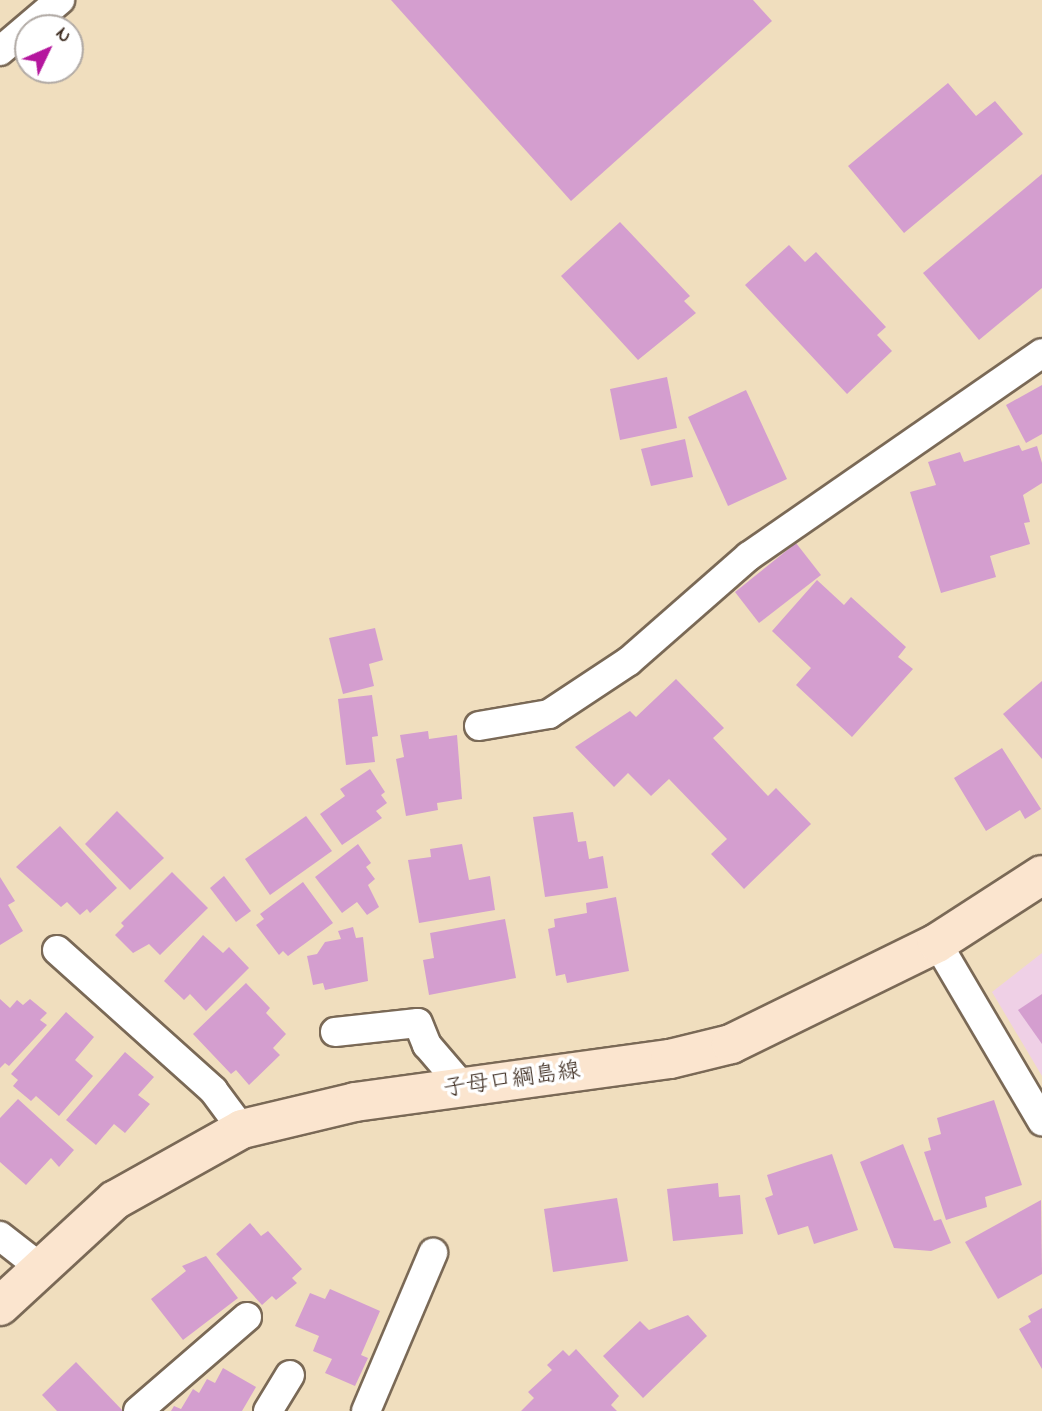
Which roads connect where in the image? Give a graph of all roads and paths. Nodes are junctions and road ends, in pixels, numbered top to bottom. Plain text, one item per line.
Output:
1 (60, 0) edge
2 (0, 51) edge
3 (1042, 353) edge
4 (479, 726) dead end
5 (1042, 875) edge
6 (937, 943) junction
7 (57, 950) dead end
8 (335, 1032) dead end
9 (463, 1087) junction
10 (1042, 1121) edge
11 (242, 1129) junction
12 (0, 1236) edge
13 (433, 1253) dead end
14 (41, 1268) junction
15 (0, 1306) edge
16 (247, 1317) dead end
17 (290, 1375) dead end
18 (138, 1411) edge
19 (268, 1411) edge
20 (366, 1411) edge

1 - 2 lane
3 - 4 lane
5 - 6 main road, 子母口綱島線
6 - 9 main road, 子母口綱島線
6 - 10 lane
7 - 11 lane
8 - 9 lane
9 - 11 main road, 子母口綱島線
11 - 14 main road, 子母口綱島線
12 - 14 lane
13 - 20 lane
14 - 15 main road, 子母口綱島線
16 - 18 lane
17 - 19 lane

